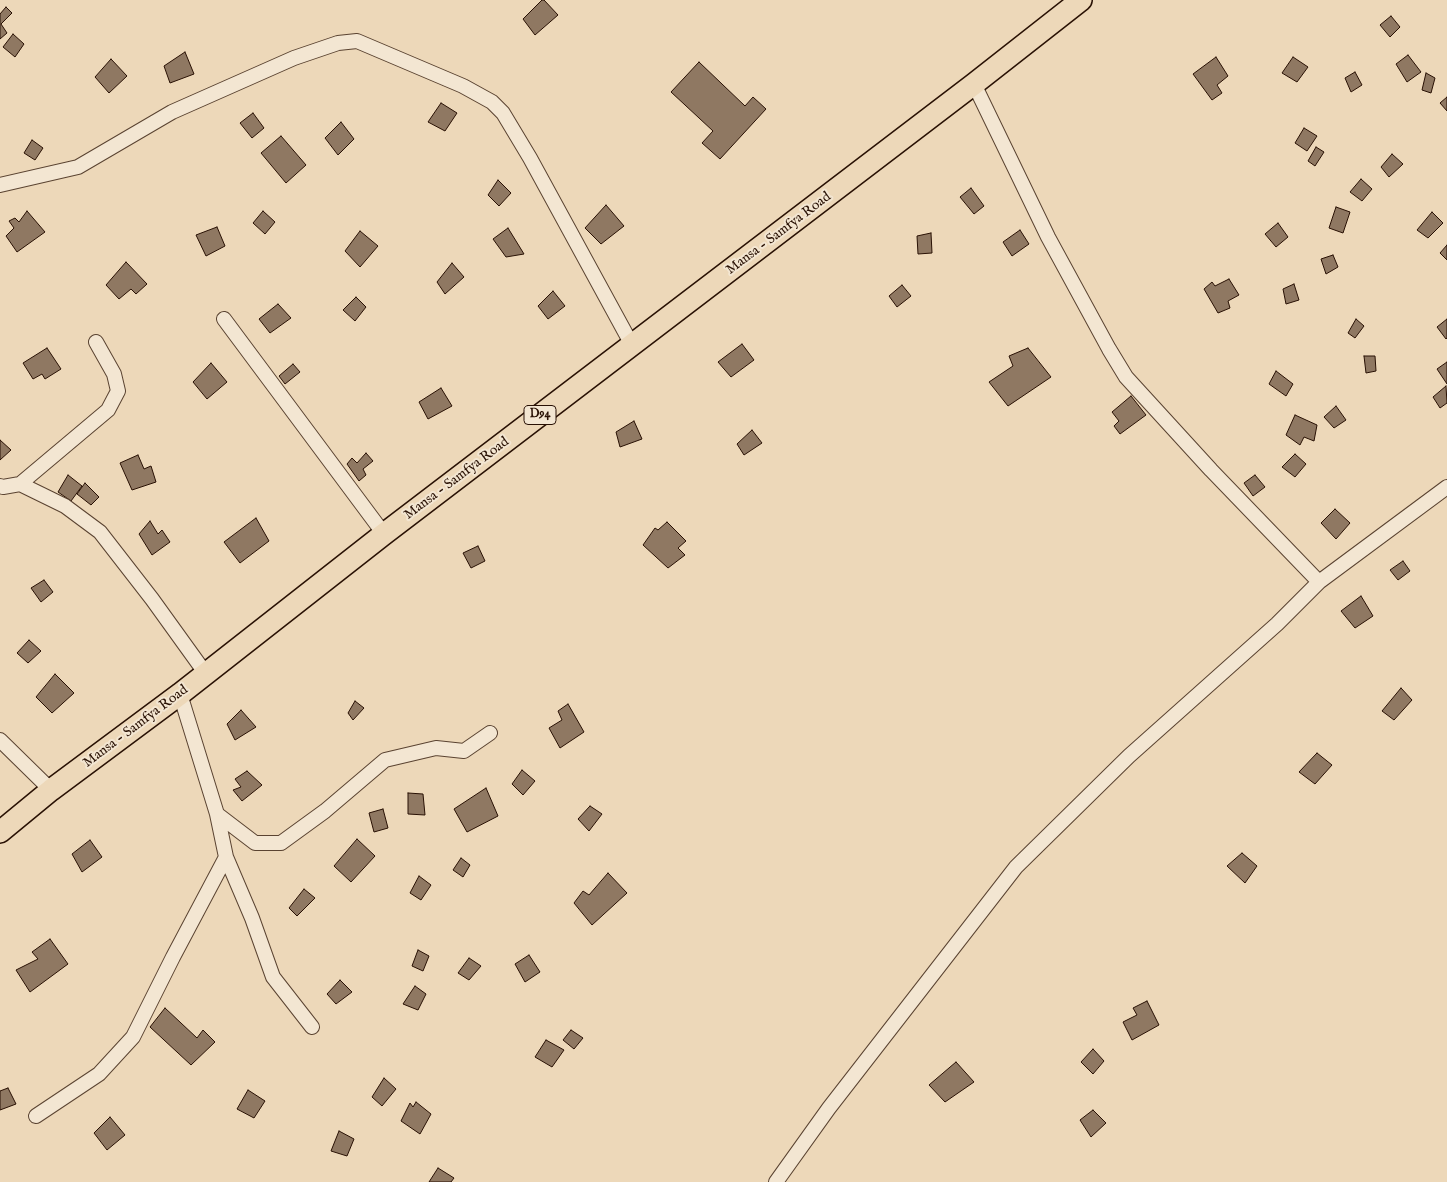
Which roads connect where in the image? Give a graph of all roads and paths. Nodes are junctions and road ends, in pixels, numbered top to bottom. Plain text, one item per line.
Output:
1 (1081, 0) edge
2 (974, 84) junction
3 (0, 185) edge
4 (224, 320) dead end
5 (96, 342) dead end
6 (632, 345) junction
7 (20, 484) junction
8 (0, 486) edge
9 (1447, 487) edge
10 (384, 534) junction
11 (1319, 582) junction
12 (206, 674) junction
13 (180, 694) junction
14 (490, 733) dead end
15 (0, 740) edge
16 (51, 790) junction
17 (217, 814) junction
18 (0, 832) edge
19 (226, 858) junction
20 (312, 1027) dead end
21 (36, 1116) dead end
22 (776, 1182) edge

1 - 2 main road, Mansa - Samfya Road / D94
2 - 6 main road, Mansa - Samfya Road / D94
2 - 11 street
3 - 6 street
4 - 10 street
5 - 7 street
6 - 10 main road, Mansa - Samfya Road / D94
7 - 8 street
7 - 12 street
9 - 11 street
10 - 12 main road, Mansa - Samfya Road / D94
11 - 22 street
12 - 13 main road, Mansa - Samfya Road / D94
13 - 16 main road, Mansa - Samfya Road / D94
13 - 17 street
14 - 17 street
15 - 16 street
16 - 18 main road, Mansa - Samfya Road / D94
17 - 19 street
19 - 20 street
19 - 21 street

